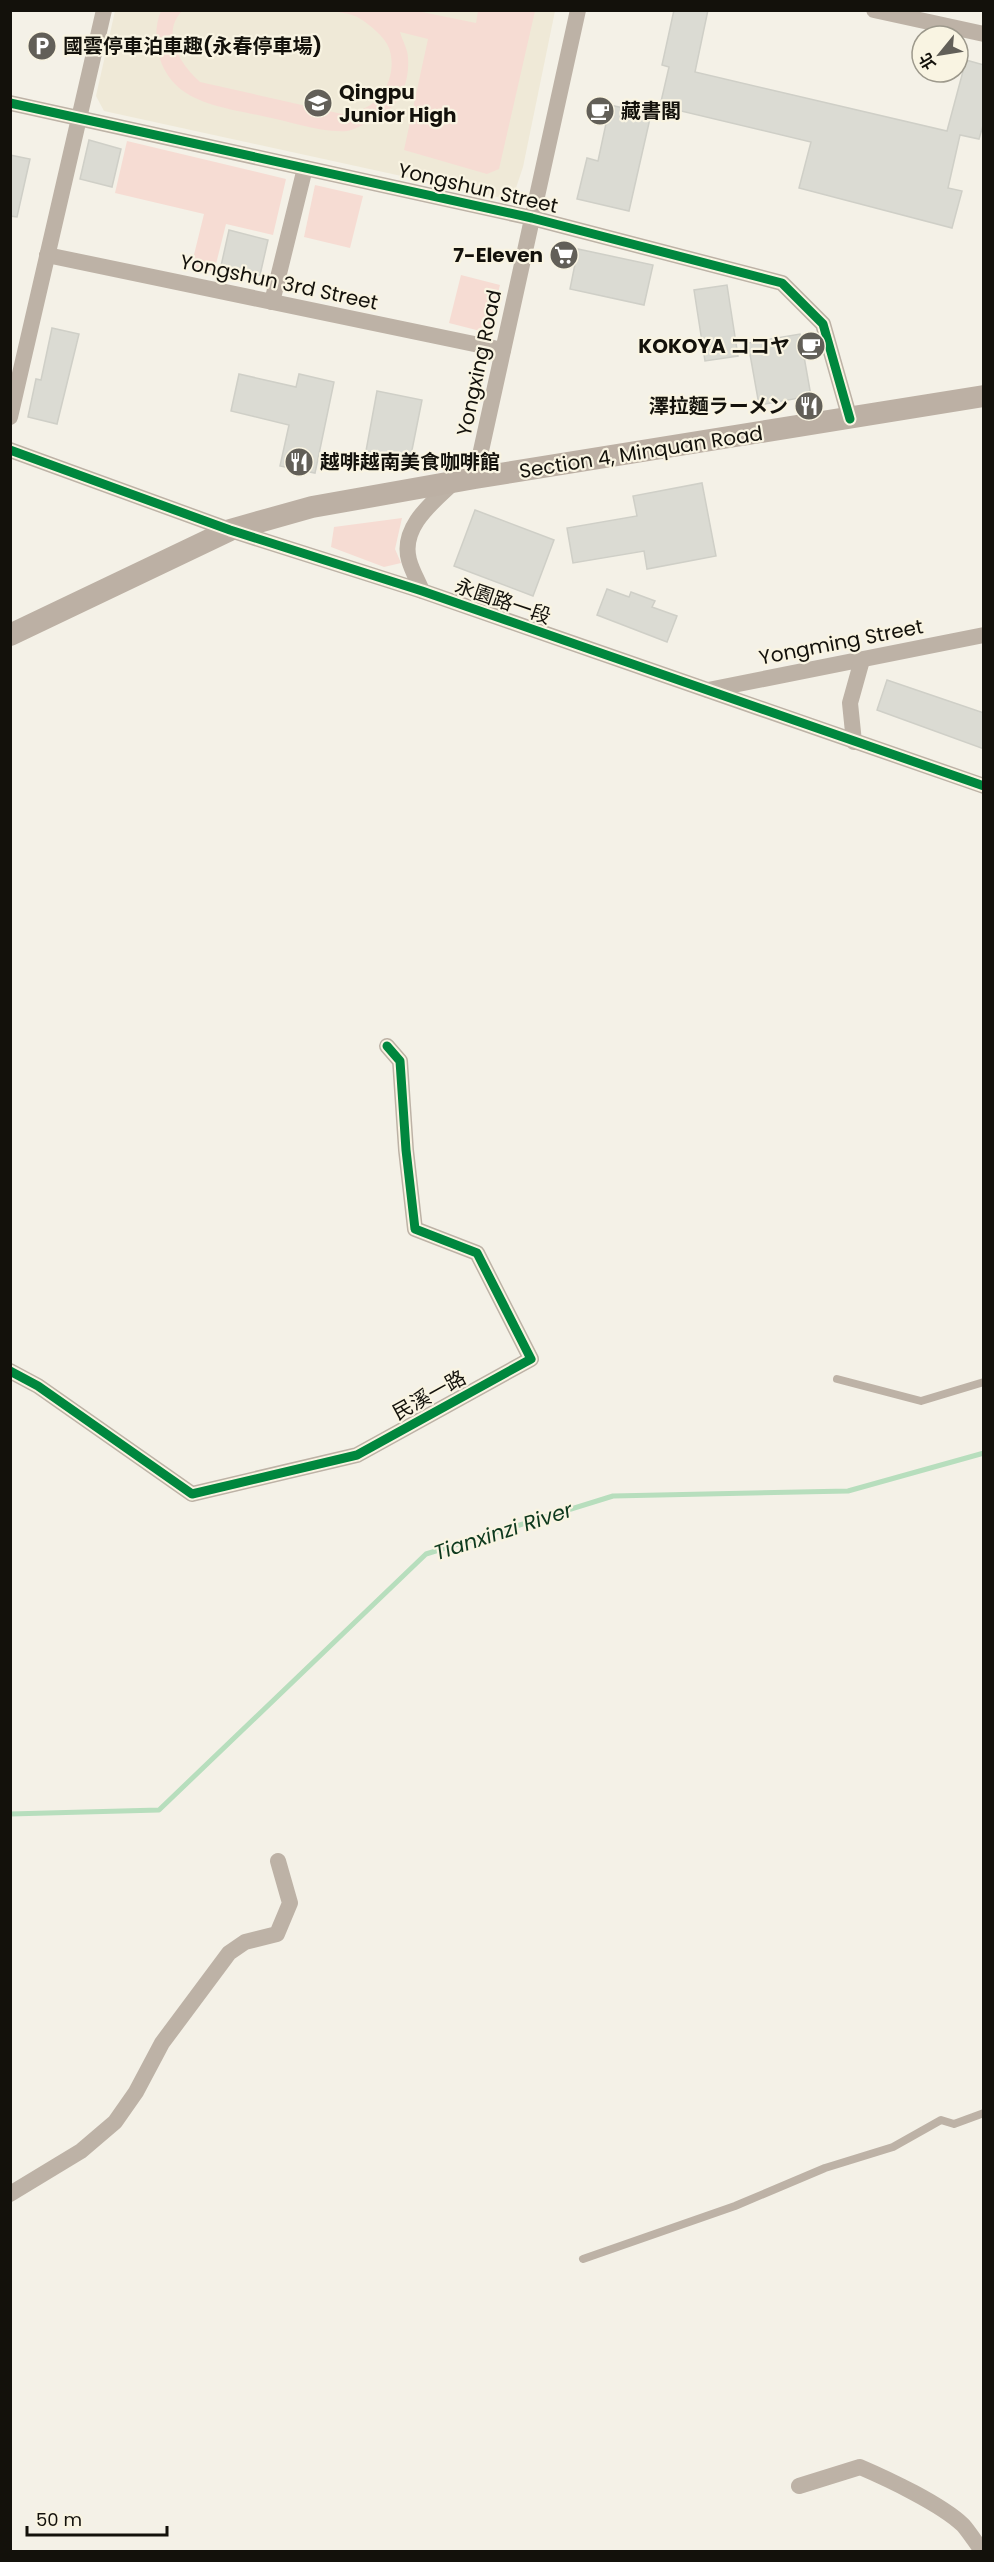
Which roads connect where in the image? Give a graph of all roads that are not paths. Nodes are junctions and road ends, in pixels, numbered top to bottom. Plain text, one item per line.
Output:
1 (104, 10) edge
2 (578, 10) edge
3 (874, 10) edge
4 (984, 34) edge
5 (10, 103) edge
6 (80, 118) junction
7 (305, 168) junction
8 (532, 218) junction
9 (47, 255) junction
10 (272, 302) junction
11 (504, 350) junction
12 (984, 396) edge
13 (10, 417) edge
14 (850, 419) junction
15 (10, 450) edge
16 (465, 480) junction
17 (230, 530) junction
18 (422, 591) junction
19 (10, 635) edge
20 (984, 635) edge
21 (862, 660) junction
22 (706, 691) junction
23 (854, 742) junction
24 (984, 786) edge
25 (387, 1046) dead end
26 (10, 1371) edge
27 (837, 1379) dead end
28 (984, 1382) edge
29 (278, 1861) dead end
30 (984, 2113) edge
31 (10, 2194) edge
32 (583, 2259) dead end
33 (799, 2486) dead end
34 (983, 2552) edge

1 - 6 street
2 - 8 street, Yongxing Road
3 - 4 street
5 - 6 street, Yongshun Street
6 - 7 street, Yongshun Street
6 - 9 street
7 - 8 street, Yongshun Street
7 - 10 street
8 - 11 street, Yongxing Road
8 - 14 street, Yongshun Street
9 - 10 street, Yongshun 3rd Street
9 - 13 street
10 - 11 street, Yongshun 3rd Street
11 - 16 street, Yongxing Road
12 - 14 street, Section 4, Minquan Road
14 - 16 street, Section 4, Minquan Road
15 - 17 street, 永園路一段
16 - 17 street, Section 4, Minquan Road
16 - 18 street
17 - 18 street, 永園路一段
17 - 19 street, Section 4, Minquan Road
18 - 22 street, 永園路一段
20 - 21 street, Yongming Street
21 - 22 street, Yongming Street
21 - 23 street
22 - 23 street, 永園路一段
23 - 24 street, 永園路一段
25 - 26 street, 民溪一路
27 - 28 lane
29 - 31 street
30 - 32 lane
33 - 34 street

